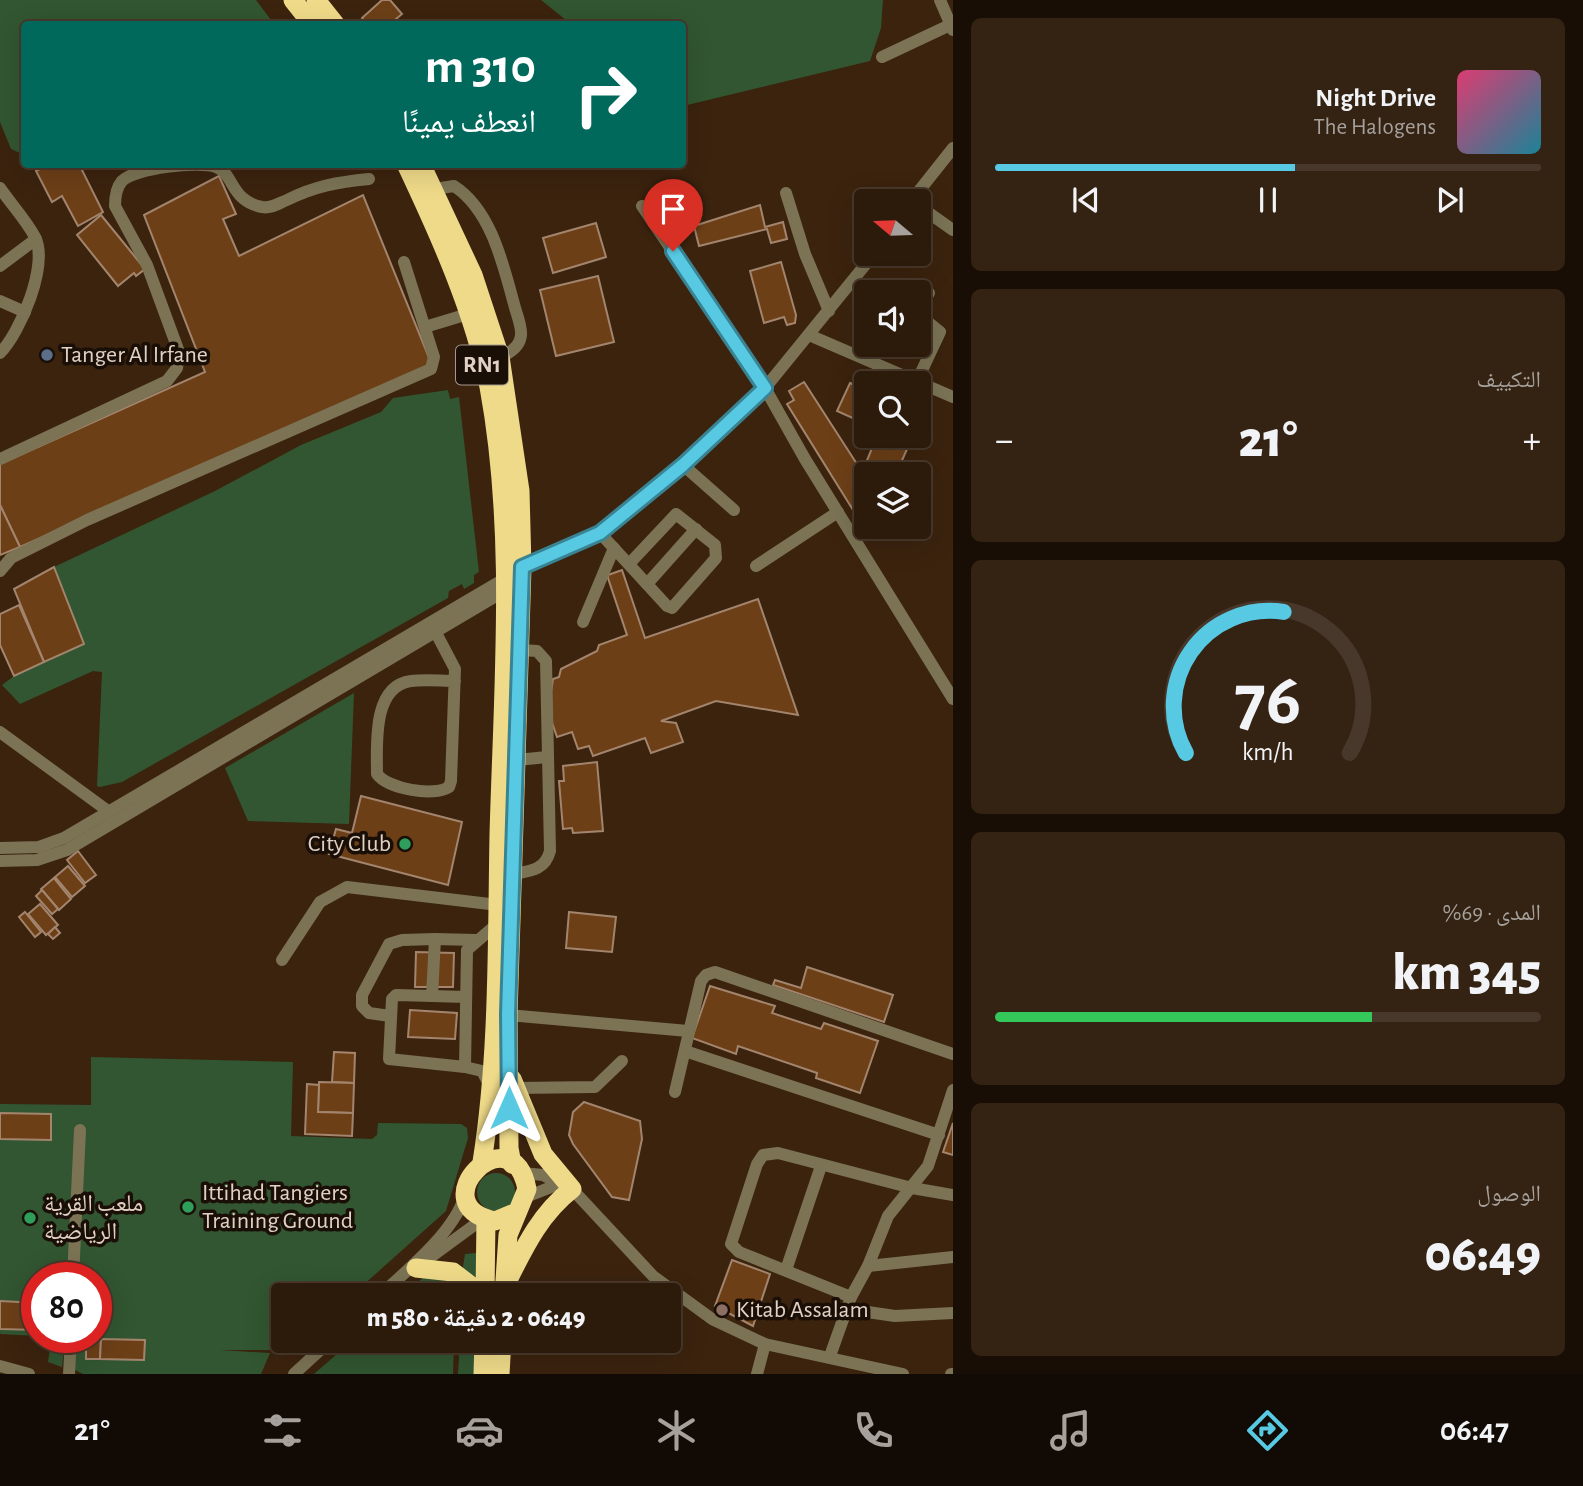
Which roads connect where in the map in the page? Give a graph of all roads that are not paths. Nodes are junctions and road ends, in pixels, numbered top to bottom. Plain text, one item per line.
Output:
1 (293, 0) edge
2 (316, 0) edge
3 (940, 0) edge
4 (310, 21) edge
5 (333, 21) edge
6 (952, 27) edge
7 (882, 57) dead end
8 (953, 148) edge
9 (165, 168) edge
10 (216, 168) edge
11 (408, 168) edge
12 (423, 168) edge
13 (369, 178) dead end
14 (0, 188) edge
15 (921, 189) edge
16 (434, 190) junction
17 (786, 193) dead end
18 (642, 206) dead end
19 (931, 214) edge
20 (953, 230) edge
21 (36, 239) junction
22 (404, 262) dead end
23 (0, 266) edge
24 (865, 266) edge
25 (0, 301) edge
26 (830, 311) junction
27 (25, 312) junction
28 (468, 314) junction
29 (931, 325) edge
30 (425, 327) junction
31 (940, 332) junction
32 (809, 335) junction
33 (953, 337) edge
34 (0, 354) edge
35 (500, 357) junction
36 (894, 371) edge
37 (922, 371) edge
38 (931, 387) edge
39 (765, 388) junction
40 (953, 397) edge
41 (0, 458) edge
42 (683, 465) junction
43 (734, 510) dead end
44 (838, 512) junction
45 (696, 529) junction
46 (600, 533) junction
47 (614, 548) junction
48 (629, 564) junction
49 (756, 566) dead end
50 (0, 571) edge
51 (511, 578) junction
52 (647, 584) junction
53 (583, 622) dead end
54 (435, 631) junction
55 (521, 650) junction
56 (455, 681) junction
57 (953, 699) edge
58 (0, 732) edge
59 (548, 757) junction
60 (517, 760) junction
61 (108, 811) junction
62 (0, 848) edge
63 (0, 861) edge
64 (514, 873) junction
65 (497, 914) junction
66 (435, 939) junction
67 (476, 940) junction
68 (282, 960) dead end
69 (432, 996) junction
70 (466, 997) junction
71 (508, 1014) junction
72 (390, 1016) junction
73 (688, 1031) junction
74 (685, 1051) junction
75 (953, 1054) edge
76 (622, 1061) dead end
77 (465, 1067) junction
78 (512, 1080) junction
79 (490, 1086) junction
80 (953, 1090) edge
81 (675, 1092) dead end
82 (80, 1130) dead end
83 (939, 1135) junction
84 (482, 1163) junction
85 (821, 1166) junction
86 (517, 1169) junction
87 (565, 1186) junction
88 (912, 1188) junction
89 (466, 1192) junction
90 (953, 1195) edge
91 (522, 1205) junction
92 (485, 1219) junction
93 (953, 1256) edge
94 (74, 1262) edge
95 (867, 1266) junction
96 (786, 1270) junction
97 (408, 1273) junction
98 (395, 1283) edge
99 (468, 1283) edge
100 (484, 1283) edge
101 (505, 1283) edge
102 (509, 1283) edge
103 (849, 1303) junction
104 (953, 1313) edge
105 (765, 1344) junction
106 (70, 1353) edge
107 (317, 1353) edge
108 (484, 1353) edge
109 (501, 1353) edge
110 (830, 1356) junction
111 (0, 1366) edge
112 (847, 1368) edge
113 (29, 1374) edge
114 (69, 1374) edge
115 (294, 1374) edge
116 (483, 1374) edge
117 (500, 1374) edge
118 (758, 1374) edge
119 (903, 1374) edge

1 - 4 highway
2 - 5 highway
3 - 6 street
6 - 7 street
8 - 15 street
9 - 41 street
10 - 13 street
11 - 28 highway, RN1
12 - 16 highway, RN1
14 - 21 street
16 - 35 highway, RN1
16 - 35 street
17 - 26 street
18 - 39 street
19 - 20 street
21 - 23 street
21 - 27 street
22 - 30 street
24 - 26 street
25 - 27 street
26 - 32 street
27 - 34 street
28 - 30 street
28 - 51 highway, RN1
29 - 31 street
30 - 50 street
31 - 33 street
31 - 37 street
32 - 36 street
32 - 39 street
35 - 51 highway, RN1
38 - 40 street
39 - 42 street
39 - 44 street
42 - 43 street
42 - 46 street
44 - 49 street
44 - 57 street
45 - 48 street
45 - 52 street
45 - 52 street
46 - 47 street
46 - 51 street
47 - 48 street
47 - 53 street
48 - 52 street
51 - 54 street
51 - 55 highway, RN1
51 - 61 street
51 - 65 highway, RN1
54 - 56 street
54 - 63 street
55 - 59 street
55 - 60 highway, RN1
56 - 56 street
58 - 61 street
59 - 60 street
59 - 64 street
60 - 64 highway, RN1
61 - 62 street
64 - 71 highway, RN1
65 - 67 street
65 - 68 street
65 - 79 highway, RN1
66 - 67 street
66 - 69 street
66 - 72 street
67 - 70 street
69 - 70 street
69 - 72 street
70 - 77 street
71 - 73 street
71 - 78 highway, RN1
72 - 77 street
73 - 74 street
73 - 75 street
74 - 81 street
74 - 83 street
76 - 78 street
77 - 79 street
78 - 86 highway, RN1
78 - 87 highway
79 - 84 highway, RN1
80 - 83 street
82 - 94 street
83 - 88 street
84 - 86 highway
84 - 89 highway, RN1
85 - 88 street
85 - 96 street
85 - 96 street
86 - 87 street
86 - 91 highway, RN1
87 - 91 street
87 - 102 highway
87 - 105 street
88 - 90 street
88 - 95 street
89 - 92 highway
89 - 97 street
91 - 92 highway
91 - 101 highway, RN1
92 - 97 street
92 - 100 highway
93 - 95 street
95 - 103 street
96 - 103 street
97 - 98 street
97 - 99 highway
103 - 104 street
103 - 110 street
105 - 110 street
105 - 118 street
106 - 114 street
107 - 115 street
108 - 116 highway
109 - 117 highway
110 - 112 street
111 - 113 street
112 - 119 street

